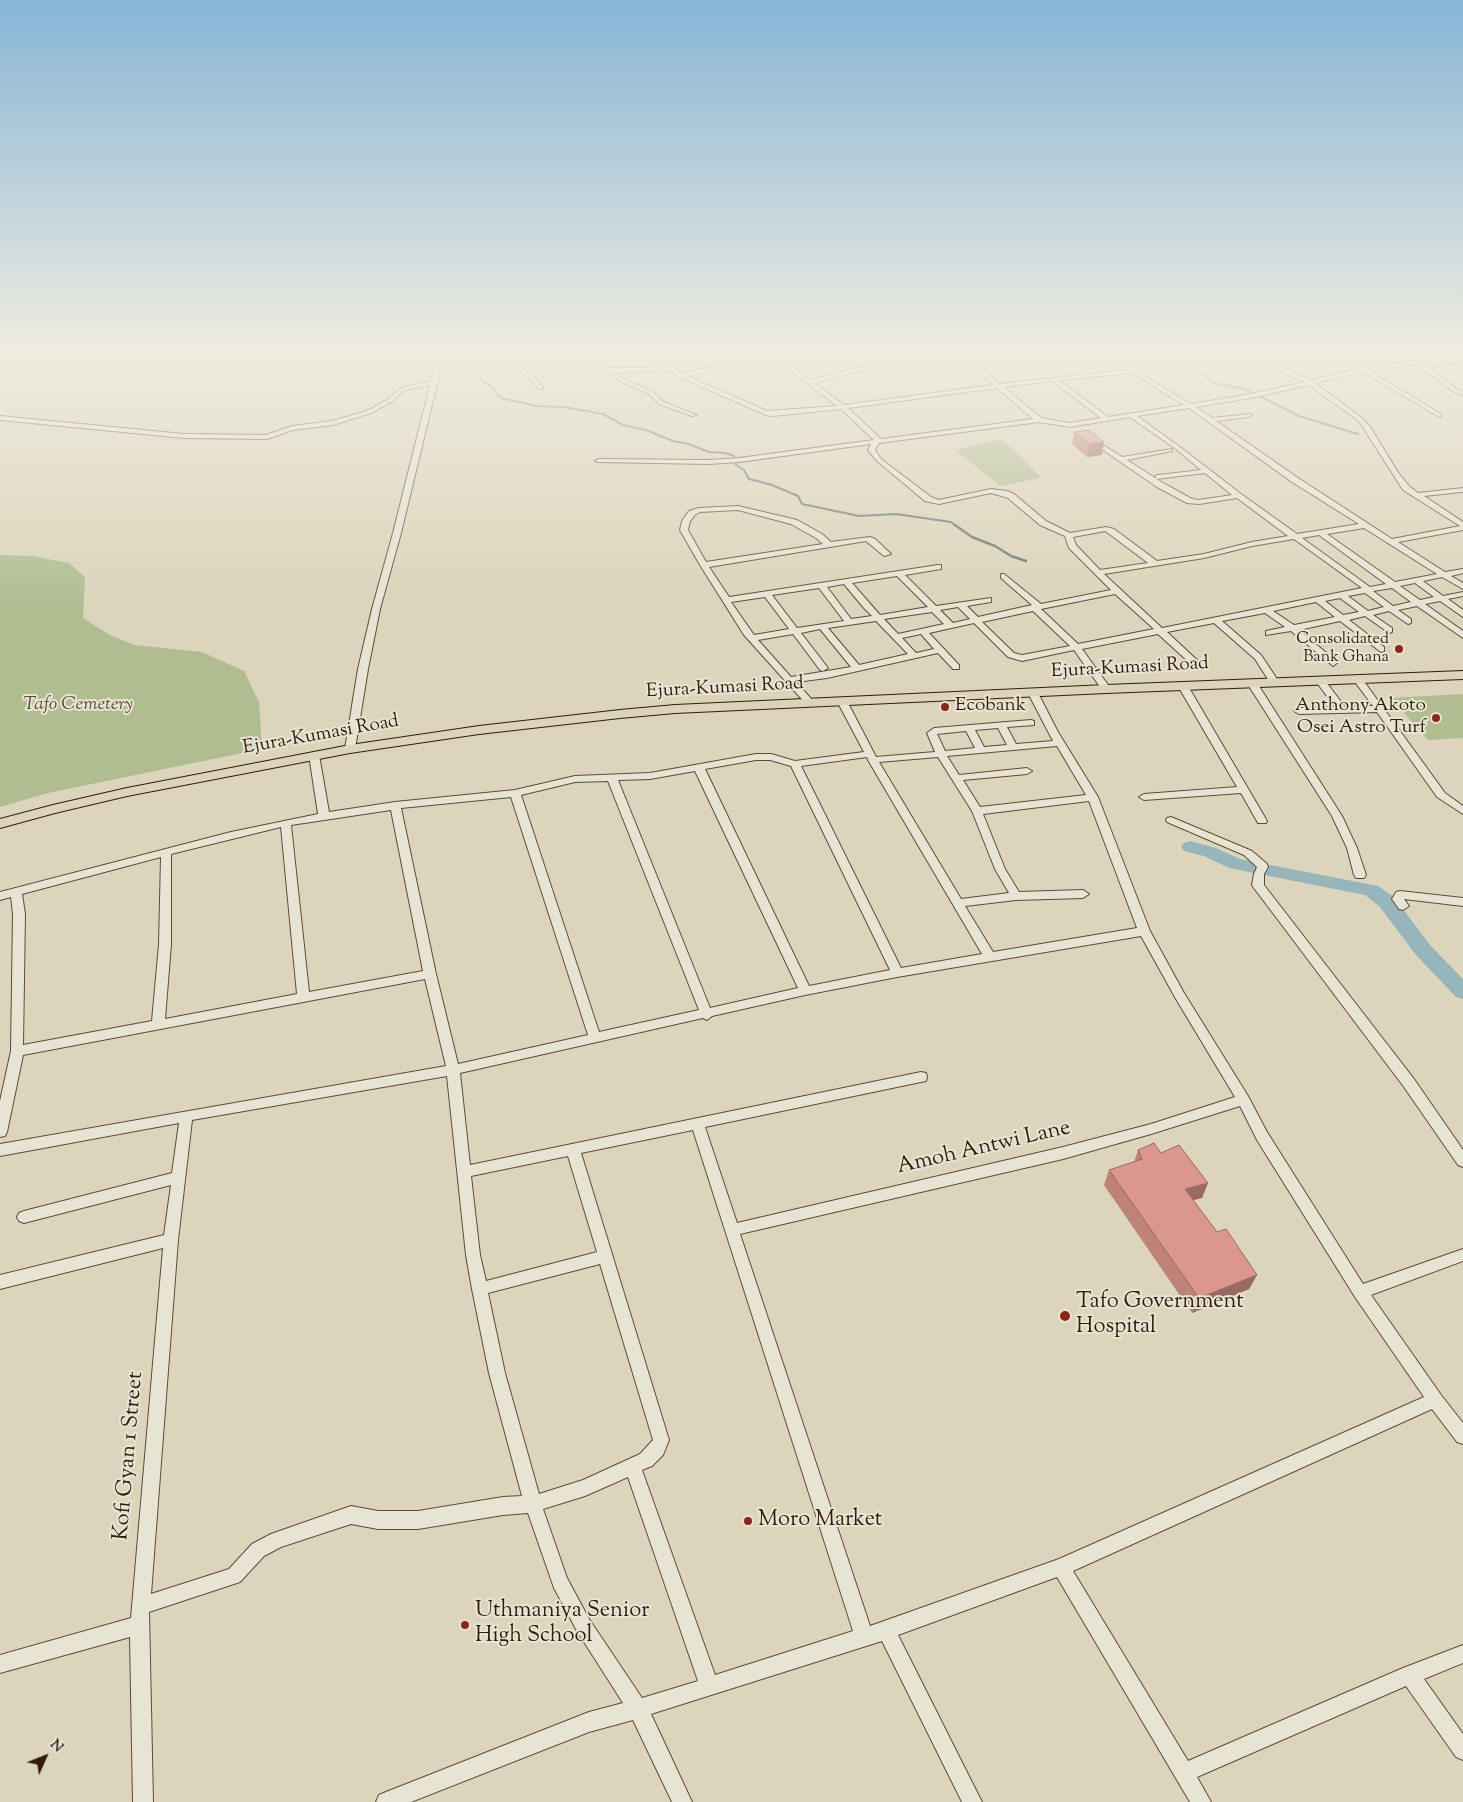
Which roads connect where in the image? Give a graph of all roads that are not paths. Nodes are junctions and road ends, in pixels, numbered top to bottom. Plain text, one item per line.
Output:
1 (421, 439) edge
2 (885, 439) edge
3 (1090, 439) edge
4 (1165, 439) edge
5 (1237, 439) edge
6 (1375, 439) edge
7 (878, 440) junction
8 (1170, 450) dead end
9 (1121, 459) junction
10 (599, 461) dead end
11 (1208, 471) junction
12 (1159, 477) dead end
13 (1462, 490) dead end
14 (1416, 495) junction
15 (1238, 496) junction
16 (1366, 525) junction
17 (1463, 527) edge
18 (1321, 533) junction
19 (1070, 536) junction
20 (1296, 537) junction
21 (1392, 541) junction
22 (829, 545) junction
23 (886, 554) dead end
24 (1154, 563) junction
25 (704, 565) junction
26 (938, 567) dead end
27 (1463, 571) edge
28 (1098, 573) junction
29 (900, 574) junction
30 (1445, 575) junction
31 (1004, 576) dead end
32 (1416, 580) junction
33 (847, 582) junction
34 (1393, 584) junction
35 (822, 586) junction
36 (1463, 587) edge
37 (1367, 589) junction
38 (1116, 591) junction
39 (767, 594) junction
40 (1463, 594) edge
41 (1341, 595) junction
42 (1442, 599) junction
43 (727, 600) junction
44 (988, 600) dead end
45 (1316, 600) junction
46 (960, 604) junction
47 (1419, 604) junction
48 (1036, 607) junction
49 (934, 608) junction
50 (1265, 609) junction
51 (1392, 609) junction
52 (1366, 614) junction
53 (1463, 614) edge
54 (879, 617) junction
55 (1215, 619) junction
56 (1341, 619) junction
57 (975, 620) junction
58 (1408, 621) dead end
59 (849, 622) junction
60 (822, 626) junction
61 (951, 626) junction
62 (1292, 628) junction
63 (796, 630) junction
64 (1159, 630) junction
65 (1389, 630) dead end
66 (923, 632) junction
67 (1269, 632) dead end
68 (1463, 635) edge
69 (896, 637) junction
70 (751, 638) junction
71 (1075, 646) junction
72 (1381, 649) dead end
73 (940, 650) junction
74 (914, 655) junction
75 (1333, 662) dead end
76 (1195, 663) dead end
77 (956, 667) dead end
78 (823, 668) dead end
79 (858, 668) junction
80 (1463, 675) edge
81 (1357, 678) junction
82 (788, 680) junction
83 (1320, 680) junction
84 (1274, 682) junction
85 (1252, 683) junction
86 (1183, 686) junction
87 (1106, 689) junction
88 (1033, 693) junction
89 (842, 702) junction
90 (810, 703) junction
91 (1379, 709) junction
92 (1342, 710) junction
93 (1299, 711) dead end
94 (1031, 723) dead end
95 (1001, 725) junction
96 (969, 728) junction
97 (1060, 742) junction
98 (1012, 747) junction
99 (350, 749) junction
100 (981, 750) junction
101 (941, 754) junction
102 (314, 755) junction
103 (872, 757) junction
104 (795, 764) junction
105 (699, 768) junction
106 (1027, 771) dead end
107 (612, 777) junction
108 (956, 778) junction
109 (1243, 790) junction
110 (515, 793) junction
111 (1093, 797) junction
112 (1144, 797) dead end
113 (395, 805) junction
114 (977, 811) junction
115 (1463, 811) edge
116 (324, 816) junction
117 (1171, 820) dead end
118 (1262, 821) dead end
119 (286, 823) junction
120 (0, 824) edge
121 (166, 852) junction
122 (1360, 875) dead end
123 (16, 892) junction
124 (1082, 894) dead end
125 (0, 896) edge
126 (1016, 896) junction
127 (1463, 902) edge
128 (958, 903) junction
129 (1403, 906) dead end
130 (1144, 931) junction
131 (990, 957) junction
132 (897, 973) junction
133 (430, 974) junction
134 (805, 992) junction
135 (303, 997) junction
136 (707, 1015) junction
137 (158, 1025) junction
138 (595, 1038) junction
139 (17, 1051) junction
140 (453, 1070) junction
141 (921, 1077) dead end
142 (1243, 1100) junction
143 (186, 1116) junction
144 (697, 1123) junction
145 (0, 1132) edge
146 (573, 1149) junction
147 (0, 1150) edge
148 (1463, 1161) edge
149 (464, 1172) junction
150 (178, 1177) junction
151 (24, 1217) dead end
152 (732, 1230) junction
153 (171, 1240) junction
154 (1463, 1254) edge
155 (606, 1256) junction
156 (0, 1282) edge
157 (480, 1289) junction
158 (1360, 1292) junction
159 (1435, 1400) junction
160 (1463, 1436) edge
161 (632, 1466) junction
162 (533, 1504) junction
163 (1061, 1566) junction
164 (141, 1606) junction
165 (139, 1625) junction
166 (886, 1630) junction
167 (864, 1636) junction
168 (1463, 1654) edge
169 (0, 1664) edge
170 (1410, 1675) junction
171 (709, 1686) junction
172 (638, 1709) junction
173 (1463, 1750) edge
174 (1184, 1774) junction
175 (143, 1802) edge
176 (386, 1802) edge
177 (682, 1802) edge
178 (972, 1802) edge
179 (1201, 1802) edge

1 - 99 street
2 - 7 street
3 - 9 street
4 - 11 street
5 - 16 street
6 - 14 street
7 - 10 street
7 - 19 street
8 - 9 street
9 - 15 street
11 - 12 street
11 - 15 street
13 - 14 street
14 - 17 street
15 - 20 street
16 - 18 street
16 - 21 street
17 - 21 street
18 - 20 street
18 - 34 street
19 - 24 street
19 - 28 street
20 - 24 street
20 - 37 street
21 - 30 street
22 - 23 street
22 - 25 street
22 - 25 street
24 - 28 street
25 - 43 street
26 - 29 street
27 - 30 street
28 - 38 street
29 - 33 street
29 - 49 street
30 - 32 street
30 - 36 street
31 - 48 street
32 - 34 street
32 - 42 street
33 - 35 street
33 - 54 street
34 - 37 street
34 - 47 street
35 - 39 street
35 - 59 street
37 - 41 street
37 - 51 street
38 - 48 street
38 - 64 street
39 - 43 street
39 - 63 street
40 - 42 street
41 - 45 street
41 - 52 street
42 - 47 street
42 - 53 street
43 - 70 street
44 - 46 street
45 - 50 street
45 - 56 street
46 - 49 street
46 - 57 street
47 - 51 street
47 - 68 street
48 - 57 street
48 - 71 street
49 - 54 street
49 - 61 street
50 - 55 street
50 - 62 street
51 - 52 street
51 - 58 street
52 - 56 street
52 - 65 street
54 - 59 street
54 - 69 street
55 - 64 street
55 - 84 street
56 - 62 street
56 - 72 street
57 - 61 street
57 - 71 street
59 - 60 street
60 - 63 street
60 - 79 street
61 - 66 street
62 - 67 street
62 - 75 street
63 - 70 street
63 - 78 street
64 - 71 street
64 - 76 street
66 - 69 street
66 - 73 street
69 - 74 street
70 - 82 street
71 - 87 street
73 - 74 street
73 - 77 street
74 - 79 street
79 - 82 street
80 - 81 main road, Ejura-Kumasi Road
81 - 83 main road, Ejura-Kumasi Road
81 - 91 street
82 - 90 street
83 - 84 main road, Ejura-Kumasi Road
83 - 92 street
84 - 85 main road, Ejura-Kumasi Road
85 - 86 main road, Ejura-Kumasi Road
85 - 122 street
86 - 87 main road, Ejura-Kumasi Road
86 - 109 street
87 - 88 main road, Ejura-Kumasi Road
88 - 89 main road, Ejura-Kumasi Road
88 - 97 street
89 - 90 main road, Ejura-Kumasi Road
89 - 103 street
90 - 99 main road, Ejura-Kumasi Road
91 - 92 street
91 - 115 street
92 - 93 street
94 - 95 street
95 - 96 street
95 - 98 street
96 - 100 street
96 - 101 street
97 - 98 street
97 - 111 street
98 - 100 street
99 - 102 main road, Ejura-Kumasi Road
100 - 101 street
101 - 103 street
101 - 108 street
102 - 116 street
102 - 120 main road, Ejura-Kumasi Road
103 - 104 street
103 - 128 street
104 - 105 street
104 - 132 street
105 - 107 street
105 - 134 street
106 - 108 street
107 - 110 street
107 - 136 street
108 - 114 street
109 - 112 street
109 - 118 street
110 - 113 street
110 - 138 street
111 - 114 street
111 - 130 street
113 - 116 street
113 - 133 street
114 - 126 street
116 - 119 street
117 - 148 street
119 - 121 street
119 - 135 street
121 - 123 street
121 - 137 street
123 - 125 street
123 - 139 street
124 - 126 street
126 - 128 street
127 - 129 street
128 - 131 street
130 - 131 street
130 - 142 street
131 - 132 street
132 - 134 street
133 - 135 street
133 - 140 street
134 - 136 street
135 - 137 street
136 - 138 street
137 - 139 street
138 - 140 street
139 - 145 street
140 - 143 street
140 - 149 street
141 - 144 street
142 - 152 street, Amoh Antwi Lane
142 - 158 street
143 - 147 street
143 - 150 street, Kofi Gyan 1 Street
144 - 146 street
144 - 152 street
146 - 149 street
146 - 155 street
149 - 157 street
150 - 151 street
150 - 153 street, Kofi Gyan 1 Street
152 - 167 street
153 - 156 street
153 - 164 street, Kofi Gyan 1 Street
154 - 158 street
155 - 157 street
155 - 161 street
157 - 162 street
158 - 159 street
159 - 160 street
159 - 163 street
161 - 162 street
161 - 171 street
162 - 164 street
162 - 172 street
163 - 166 street
163 - 174 street
164 - 165 street, Kofi Gyan 1 Street
165 - 169 street
165 - 175 street, Kofi Gyan 1 Street
166 - 167 street
166 - 178 street
167 - 171 street
168 - 170 street
170 - 173 street
170 - 174 street
171 - 172 street
172 - 176 street
172 - 177 street
174 - 179 street

